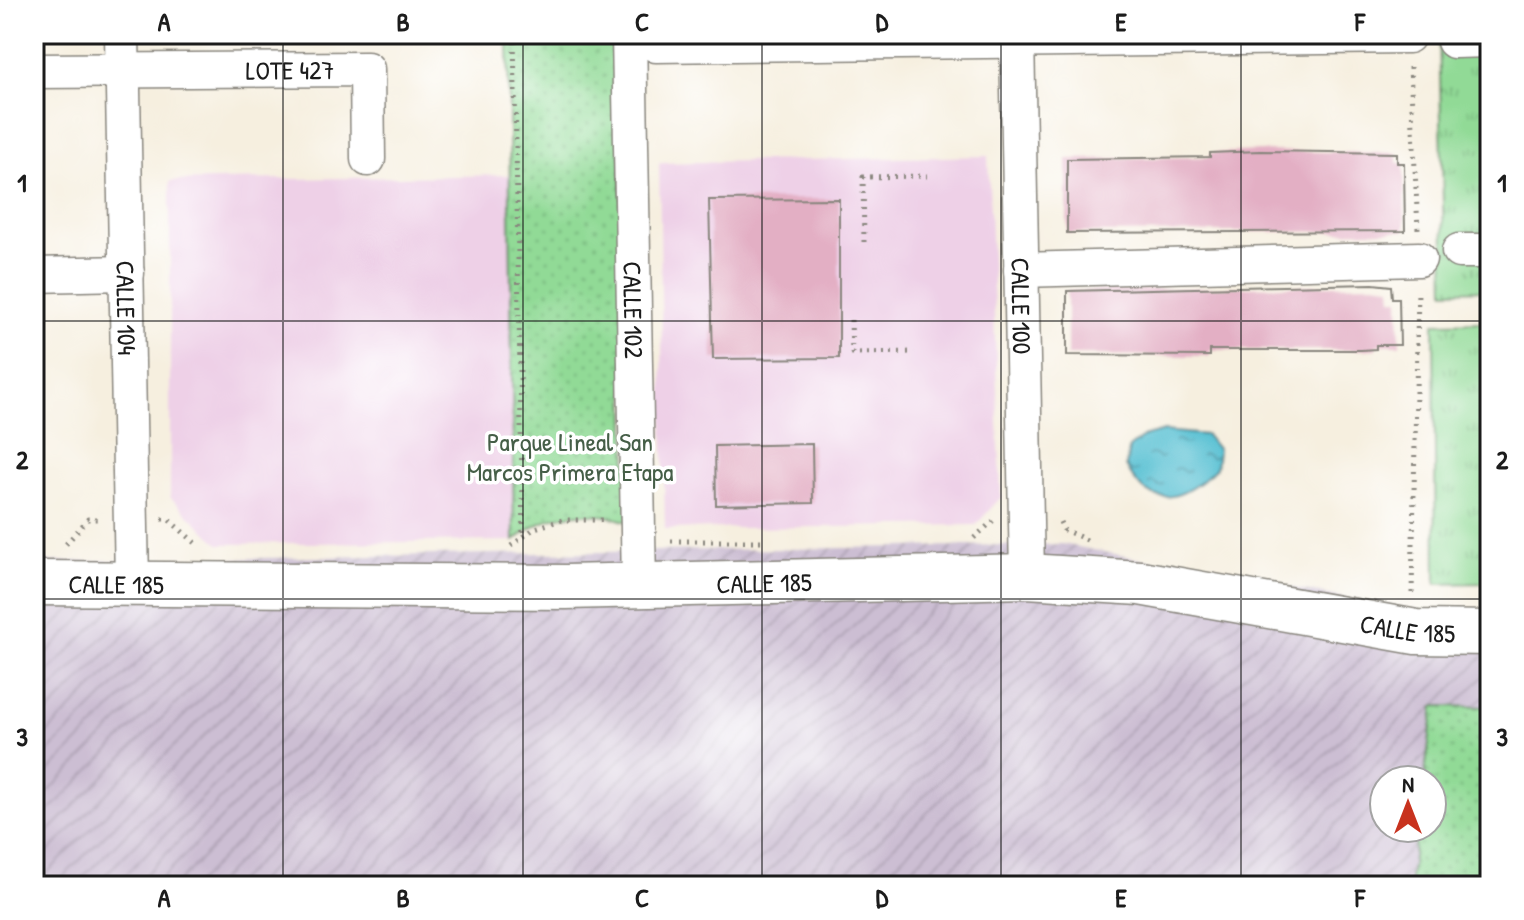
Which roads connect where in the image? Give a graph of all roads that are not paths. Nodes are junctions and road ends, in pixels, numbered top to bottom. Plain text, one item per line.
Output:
1 (122, 34) edge
2 (1408, 36) road end
3 (1017, 38) edge
4 (642, 39) edge
5 (1490, 40) edge
6 (1454, 41) dead end
7 (34, 71) edge
8 (123, 71) junction
9 (368, 159) dead end
10 (1419, 259) road end
11 (1021, 270) junction
12 (127, 273) junction
13 (34, 275) edge
14 (44, 566) edge
15 (1027, 576) junction
16 (132, 583) junction
17 (639, 586) junction
18 (1490, 633) edge

1 - 8 street, CALLE 104
2 - 3 street
3 - 4 street
3 - 11 street, CALLE 100
4 - 17 street, CALLE 102
5 - 6 street
7 - 8 street
8 - 9 street, LOTE 427
8 - 12 street, CALLE 104
10 - 11 street
11 - 15 street, CALLE 100
12 - 13 street
12 - 16 street, CALLE 104
14 - 16 street, CALLE 185
15 - 17 street, CALLE 185
15 - 18 street, CALLE 185
16 - 17 street, CALLE 185

